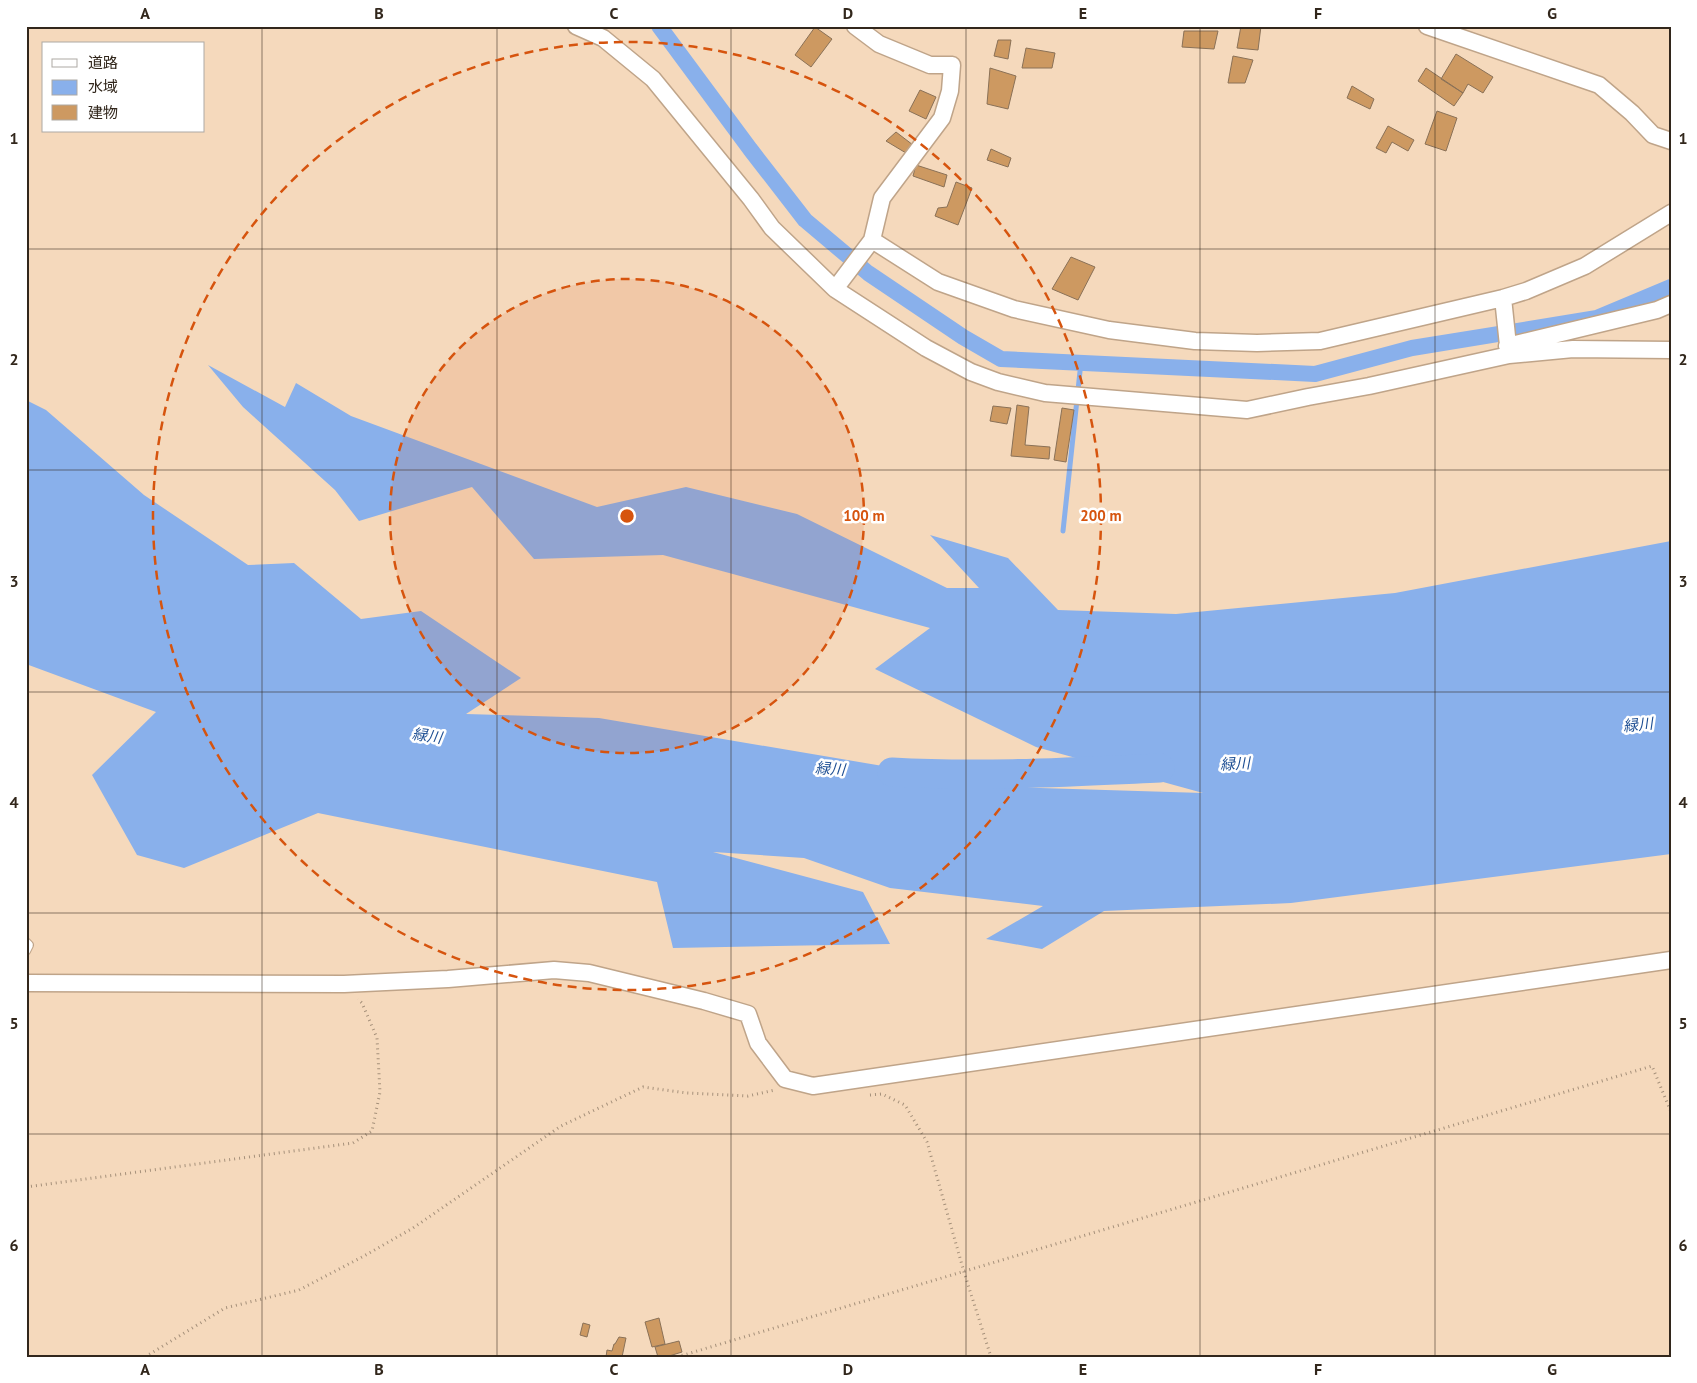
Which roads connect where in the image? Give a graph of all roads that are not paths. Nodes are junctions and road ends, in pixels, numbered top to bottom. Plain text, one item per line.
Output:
1 (576, 26) edge
2 (855, 26) edge
3 (1427, 26) edge
4 (1671, 141) edge
5 (1671, 213) edge
6 (872, 240) junction
7 (835, 289) junction
8 (1503, 298) junction
9 (1671, 304) edge
10 (1671, 350) edge
11 (1508, 351) junction
12 (26, 942) edge
13 (26, 951) edge
14 (1671, 960) edge
15 (26, 983) edge

1 - 7 street
2 - 6 street
3 - 4 street
5 - 8 street
6 - 7 street
6 - 8 street
7 - 11 street
8 - 11 street
9 - 11 street
10 - 11 street
12 - 13 lane
14 - 15 street

